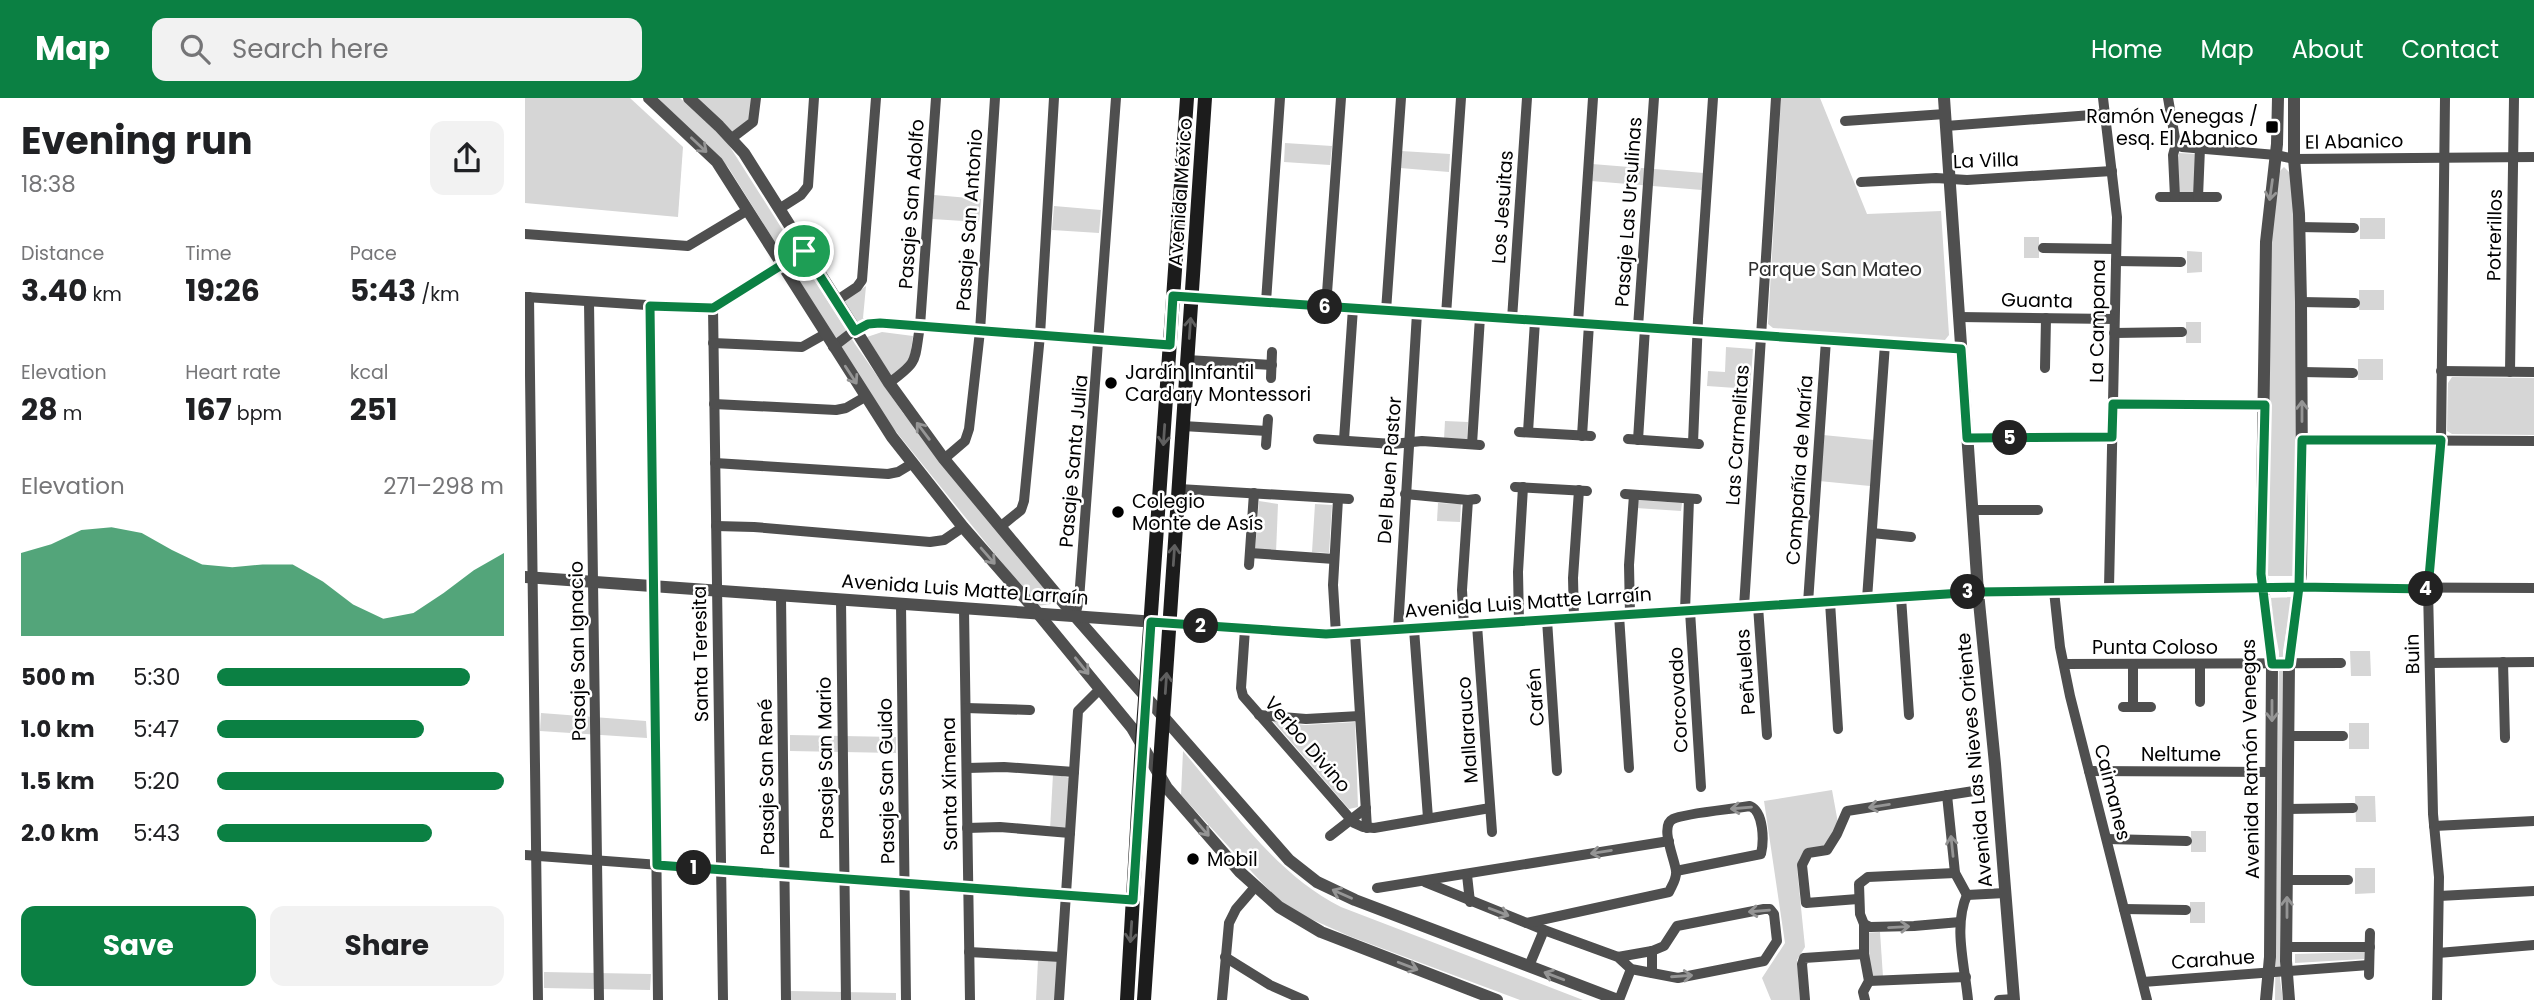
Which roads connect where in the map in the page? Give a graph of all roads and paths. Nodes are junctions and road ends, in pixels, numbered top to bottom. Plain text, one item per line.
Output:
1 (649, 98) edge
2 (689, 98) edge
3 (756, 98) edge
4 (814, 98) edge
5 (876, 98) edge
6 (936, 98) edge
7 (995, 98) edge
8 (1054, 98) edge
9 (1116, 98) edge
10 (1187, 98) edge
11 (1205, 98) edge
12 (1280, 98) edge
13 (1341, 98) edge
14 (1401, 98) edge
15 (1461, 98) edge
16 (1527, 98) edge
17 (1593, 98) edge
18 (1654, 98) edge
19 (1713, 98) edge
20 (1776, 98) edge
21 (1944, 98) edge
22 (2103, 98) edge
23 (2168, 98) edge
24 (2278, 98) edge
25 (2294, 98) edge
26 (2445, 98) edge
27 (2514, 98) edge
28 (2105, 114) junction
29 (1946, 120) junction
30 (1845, 121) dead end
31 (732, 138) junction
32 (2176, 144) junction
33 (2200, 148) junction
34 (2276, 155) junction
35 (2445, 157) junction
36 (2513, 157) junction
37 (2534, 157) edge
38 (2294, 159) junction
39 (2112, 171) junction
40 (1950, 179) junction
41 (1861, 182) dead end
42 (2160, 197) dead end
43 (2175, 197) junction
44 (2198, 197) junction
45 (2217, 197) dead end
46 (779, 209) junction
47 (748, 211) junction
48 (2299, 227) junction
49 (2354, 228) dead end
50 (525, 234) edge
51 (2043, 248) dead end
52 (2116, 249) junction
53 (804, 251) junction
54 (2116, 261) junction
55 (2181, 262) dead end
56 (782, 265) junction
57 (1173, 296) junction
58 (527, 297) edge
59 (1192, 298) junction
60 (836, 301) junction
61 (589, 302) junction
62 (1266, 302) junction
63 (2301, 302) junction
64 (2355, 303) dead end
65 (650, 306) junction
66 (1327, 307) junction
67 (713, 308) junction
68 (1353, 308) junction
69 (1387, 311) junction
70 (1417, 313) junction
71 (1446, 315) junction
72 (1480, 317) junction
73 (1959, 317) junction
74 (2046, 318) junction
75 (1512, 319) junction
76 (2115, 319) junction
77 (1535, 321) junction
78 (1578, 323) junction
79 (1590, 324) junction
80 (920, 326) junction
81 (1642, 328) junction
82 (855, 331) junction
83 (980, 331) junction
84 (1699, 332) junction
85 (2182, 332) dead end
86 (2114, 333) junction
87 (825, 334) junction
88 (1040, 335) junction
89 (1761, 336) junction
90 (1100, 340) junction
91 (1826, 340) junction
92 (713, 343) junction
93 (1885, 344) junction
94 (1170, 345) junction
95 (833, 347) junction
96 (1961, 349) junction
97 (1272, 352) dead end
98 (1187, 360) junction
99 (1272, 365) junction
100 (2045, 368) dead end
101 (2441, 371) junction
102 (2302, 372) junction
103 (2510, 372) junction
104 (2534, 372) edge
105 (2353, 373) dead end
106 (1271, 378) dead end
107 (889, 383) junction
108 (865, 397) junction
109 (714, 404) junction
110 (2113, 404) junction
111 (2265, 405) junction
112 (1268, 419) dead end
113 (1183, 426) junction
114 (1267, 431) junction
115 (2112, 437) junction
116 (1967, 438) junction
117 (1318, 439) dead end
118 (1344, 440) junction
119 (2302, 440) junction
120 (2441, 440) junction
121 (2534, 441) edge
122 (1408, 442) junction
123 (1266, 445) dead end
124 (944, 459) junction
125 (715, 463) junction
126 (913, 463) junction
127 (1179, 489) junction
128 (1254, 493) junction
129 (1405, 494) junction
130 (1972, 510) junction
131 (2038, 510) dead end
132 (716, 526) junction
133 (963, 527) junction
134 (1000, 527) junction
135 (1871, 533) junction
136 (1911, 537) dead end
137 (1250, 553) junction
138 (1334, 559) junction
139 (1249, 565) dead end
140 (529, 578) edge
141 (593, 582) junction
142 (653, 587) junction
143 (2264, 587) junction
144 (2299, 587) junction
145 (2109, 588) junction
146 (2534, 588) edge
147 (2428, 589) junction
148 (717, 591) junction
149 (2054, 591) junction
150 (1978, 592) junction
151 (781, 596) junction
152 (1901, 597) junction
153 (1867, 599) junction
154 (841, 600) junction
155 (1830, 601) junction
156 (1808, 603) junction
157 (901, 604) junction
158 (1758, 606) junction
159 (1744, 607) junction
160 (964, 609) junction
161 (1687, 611) junction
162 (1039, 614) junction
163 (1625, 615) junction
164 (1075, 616) junction
165 (1574, 618) junction
166 (1109, 619) junction
167 (1547, 620) junction
168 (1151, 622) junction
169 (1519, 622) junction
170 (1170, 623) junction
171 (1471, 625) junction
172 (1245, 629) junction
173 (1414, 629) junction
174 (1398, 630) junction
175 (1355, 633) junction
176 (1336, 634) junction
177 (1097, 642) junction
178 (2503, 662) junction
179 (2534, 662) edge
180 (2341, 663) dead end
181 (2430, 663) junction
182 (2064, 664) junction
183 (2133, 664) junction
184 (2200, 664) junction
185 (2272, 664) junction
186 (2289, 664) junction
187 (1100, 689) junction
188 (1146, 697) junction
189 (2200, 702) dead end
190 (2151, 707) dead end
191 (966, 708) junction
192 (1030, 710) dead end
193 (1259, 715) junction
194 (1909, 715) dead end
195 (1360, 716) junction
196 (1163, 717) junction
197 (1839, 729) dead end
198 (1767, 735) dead end
199 (2288, 736) junction
200 (2343, 736) dead end
201 (2505, 738) dead end
202 (1142, 742) junction
203 (967, 768) junction
204 (1629, 768) dead end
205 (1557, 771) dead end
206 (2089, 771) junction
207 (1074, 772) junction
208 (2271, 772) junction
209 (1159, 776) junction
210 (1700, 787) dead end
211 (1980, 790) dead end
212 (1947, 795) junction
213 (1366, 808) junction
214 (1490, 808) junction
215 (2353, 808) dead end
216 (2287, 809) junction
217 (1428, 818) junction
218 (1351, 820) junction
219 (2534, 821) edge
220 (2434, 826) junction
221 (967, 828) junction
222 (1367, 828) junction
223 (1492, 832) dead end
224 (1070, 833) junction
225 (1330, 836) dead end
226 (2106, 839) junction
227 (1669, 841) junction
228 (2187, 841) dead end
229 (525, 855) edge
230 (536, 856) junction
231 (597, 861) junction
232 (657, 865) junction
233 (721, 870) junction
234 (1676, 871) junction
235 (1955, 873) junction
236 (785, 875) junction
237 (1467, 875) junction
238 (844, 879) junction
239 (2287, 880) junction
240 (2348, 880) dead end
241 (1425, 882) junction
242 (905, 883) junction
243 (1255, 887) junction
244 (968, 888) junction
245 (1377, 888) dead end
246 (2534, 891) edge
247 (2005, 893) junction
248 (1066, 895) junction
249 (1967, 895) junction
250 (2439, 896) junction
251 (1858, 899) junction
252 (1133, 900) junction
253 (1470, 902) junction
254 (2124, 909) junction
255 (2186, 910) dead end
256 (1557, 915) junction
257 (1960, 922) junction
258 (1527, 923) junction
259 (1864, 924) junction
260 (1548, 932) junction
261 (2370, 933) dead end
262 (2534, 946) edge
263 (2287, 947) junction
264 (2369, 947) junction
265 (1652, 951) junction
266 (969, 952) junction
267 (2438, 953) junction
268 (1864, 954) junction
269 (1061, 957) junction
270 (1226, 957) junction
271 (1618, 957) junction
272 (1529, 966) junction
273 (1631, 969) junction
274 (2287, 971) junction
275 (2269, 972) junction
276 (1652, 973) junction
277 (1966, 977) junction
278 (1869, 981) junction
279 (2143, 982) junction
280 (1471, 995) edge
281 (538, 1000) edge
282 (599, 1000) edge
283 (659, 1000) edge
284 (723, 1000) edge
285 (786, 1000) edge
286 (846, 1000) edge
287 (906, 1000) edge
288 (970, 1000) edge
289 (1059, 1000) edge
290 (1126, 1000) edge
291 (1144, 1000) edge
292 (1222, 1000) edge
293 (1304, 1000) edge
294 (1497, 1000) edge
295 (1618, 1000) edge
296 (1805, 1000) edge
297 (1865, 1000) edge
298 (1968, 1000) edge
299 (2000, 1000) edge
300 (2014, 1000) edge
301 (2147, 1000) edge
302 (2266, 1000) edge
303 (2289, 1000) edge
304 (2437, 1000) edge

1 -> 47 street
2 - 31 street
3 - 31 street
4 - 46 street
5 - 60 street
6 - 80 street, Pasaje San Adolfo
7 - 83 street, Pasaje San Antonio
8 - 88 street
9 - 90 street, Pasaje Santa Julia
10 - 57 main road, Avenida México
11 - 59 main road, Avenida México
12 - 62 street
13 - 66 street
14 - 69 street
15 - 71 street
16 - 75 street, Los Jesuitas
17 - 78 street
18 - 81 street, Pasaje Las Ursulinas
19 - 84 street
20 - 89 street, Las Carmelitas
21 - 29 street, Avenida Las Nieves Oriente
22 - 28 street, La Campana
23 - 32 street
24 - 34 street, Avenida Ramón Venegas
25 - 38 street, Avenida Ramón Venegas
26 - 35 street, Buin
27 - 36 street, Potrerillos
28 - 29 street
28 - 39 street, La Campana
29 - 30 street
29 - 40 street, Avenida Las Nieves Oriente
31 - 46 street
32 - 33 street, El Abanico
32 - 43 street
33 - 34 street, El Abanico
33 - 44 street
34 - 38 street, El Abanico
34 -> 111 street, Avenida Ramón Venegas
35 - 36 street, El Abanico
35 - 38 street, El Abanico
35 - 101 street, Buin
36 - 37 street, El Abanico
36 - 103 street, Potrerillos
38 - 48 street, Avenida Ramón Venegas
39 - 40 street, La Villa
39 - 52 street, La Campana
40 - 41 street, La Villa
40 - 73 street, Avenida Las Nieves Oriente
42 - 43 street
43 - 44 street
44 - 45 street
46 - 53 street
47 - 50 street
47 - 56 street
48 - 49 street
48 - 63 street, Avenida Ramón Venegas
51 - 52 street
52 - 54 street, La Campana
53 - 56 street
53 - 60 street
54 - 55 street
54 - 76 street, La Campana
56 - 67 street
56 - 87 street
57 - 59 street
57 - 94 main road, Avenida México
58 - 61 street
58 - 140 street
59 - 62 street
98 -> 59 main road, Avenida México
60 - 82 street
61 - 65 street
61 - 141 street, Pasaje San Ignacio
62 - 66 street
63 - 64 street
63 - 102 street, Avenida Ramón Venegas
65 - 67 street
65 - 142 street
66 - 68 street
67 - 92 street, Santa Teresita
68 - 69 street
68 - 118 street
69 - 70 street
70 - 71 street
70 - 122 street, Del Buen Pastor
71 - 72 street
72 - 75 street
72 - 122 street
73 - 74 street, Guanta
73 - 96 street, Avenida Las Nieves Oriente
74 - 76 street, Guanta
74 - 100 street
75 - 77 street
76 - 86 street, La Campana
77 - 78 street
77 - 79 street
78 - 79 street
79 - 81 street
80 - 82 street
80 - 83 street
80 - 107 street, Pasaje San Adolfo
81 - 84 street
81 - 84 street, Pasaje Las Ursulinas
82 - 95 street
82 - 107 street
83 - 88 street
83 - 124 street, Pasaje San Antonio
84 - 89 street
85 - 86 street
86 - 110 street, La Campana
87 - 92 street
87 - 95 street
88 - 90 street
88 - 134 street
89 - 91 street
89 - 159 street, Las Carmelitas
90 - 94 street
90 - 164 street, Pasaje Santa Julia
91 - 93 street
91 - 156 street, Compañía de María
92 - 109 street, Santa Teresita
93 - 96 street
93 - 135 street
94 -> 168 main road, Avenida México
95 -> 108 street
96 - 116 street, Avenida Las Nieves Oriente
97 - 99 street
98 - 99 street
98 - 113 main road, Avenida México
99 - 106 street
101 - 103 street
101 - 120 street, Buin
102 - 105 street
119 -> 102 street, Avenida Ramón Venegas
103 - 104 street
124 -> 107 street
108 - 109 street
108 - 126 street
109 - 125 street, Santa Teresita
110 - 111 street
110 - 115 street, La Campana
111 - 143 street, Avenida Ramón Venegas
112 - 114 street
113 - 114 street
113 - 127 main road, Avenida México
114 - 123 street
115 - 116 street
115 - 145 street, La Campana
116 - 130 street, Avenida Las Nieves Oriente
117 - 118 street
118 - 122 street
119 - 120 street
119 - 144 street, Avenida Ramón Venegas
120 - 121 street
120 - 147 street, Buin
122 - 129 street, Del Buen Pastor
124 - 134 street
125 - 126 street
125 - 132 street, Santa Teresita
126 - 133 street
127 - 128 street
170 -> 127 main road, Avenida México
128 - 137 street
128 - 138 street
129 - 171 street, Mallarauco
129 - 174 street, Del Buen Pastor
130 - 131 street
130 - 150 street, Avenida Las Nieves Oriente
132 - 133 street
132 - 148 street, Santa Teresita
133 -> 162 street
134 - 164 street
135 - 136 street
135 - 153 street
137 - 138 street
137 - 139 street
138 - 176 street
140 - 141 street, Avenida Luis Matte Larraín
140 - 230 street
141 - 142 street, Avenida Luis Matte Larraín
141 - 231 street, Pasaje San Ignacio
142 - 148 street, Avenida Luis Matte Larraín
142 - 232 street
143 - 144 street, Avenida Luis Matte Larraín
143 - 145 street, Avenida Luis Matte Larraín
143 - 185 street, Avenida Ramón Venegas
144 - 147 street, Avenida Luis Matte Larraín
144 - 186 street, Avenida Ramón Venegas
145 - 149 street, Avenida Luis Matte Larraín
146 - 147 street, Avenida Luis Matte Larraín
147 - 181 street, Buin
148 - 151 street, Avenida Luis Matte Larraín
148 - 233 street, Santa Teresita
149 - 150 street, Avenida Luis Matte Larraín
149 - 182 street, Caimanes
150 - 152 street, Avenida Luis Matte Larraín
150 - 247 street, Avenida Las Nieves Oriente
151 - 154 street, Avenida Luis Matte Larraín
151 - 236 street, Pasaje San René
152 - 153 street, Avenida Luis Matte Larraín
152 - 194 street
153 - 155 street, Avenida Luis Matte Larraín
154 - 157 street, Avenida Luis Matte Larraín
154 - 238 street, Pasaje San Mario
155 - 156 street, Avenida Luis Matte Larraín
155 - 197 street
156 - 158 street, Avenida Luis Matte Larraín
157 - 160 street, Avenida Luis Matte Larraín
157 - 242 street, Pasaje San Guido
158 - 159 street, Avenida Luis Matte Larraín
158 - 198 street, Peñuelas
159 - 161 street, Avenida Luis Matte Larraín
160 - 162 street, Avenida Luis Matte Larraín
160 - 191 street, Santa Ximena
161 - 163 street, Avenida Luis Matte Larraín
161 - 163 street, Corcovado
161 - 210 street, Corcovado
162 - 164 street, Avenida Luis Matte Larraín
162 -> 187 street
163 - 165 street, Avenida Luis Matte Larraín
163 - 204 street
164 - 166 street, Avenida Luis Matte Larraín
164 - 177 street
165 - 167 street, Avenida Luis Matte Larraín
165 - 169 street
166 - 168 street, Avenida Luis Matte Larraín
166 - 177 street
167 - 169 street, Avenida Luis Matte Larraín
167 - 205 street, Carén
168 - 170 street, Avenida Luis Matte Larraín
168 - 188 main road, Avenida México
169 - 171 street, Avenida Luis Matte Larraín
170 - 172 street, Avenida Luis Matte Larraín
196 -> 170 main road, Avenida México
171 - 173 street, Avenida Luis Matte Larraín
171 - 214 street, Mallarauco
172 - 176 street, Avenida Luis Matte Larraín
172 - 193 street, Verbo Divino
173 - 174 street, Avenida Luis Matte Larraín
173 - 217 street
174 - 175 street, Avenida Luis Matte Larraín
175 - 176 street, Avenida Luis Matte Larraín
175 - 195 street
177 - 188 street
178 - 179 street
178 - 181 street
178 - 201 street
180 - 186 street, Punta Coloso
181 - 220 street, Buin
182 - 183 street, Punta Coloso
182 - 206 street, Caimanes
183 - 184 street, Punta Coloso
183 - 190 street
184 - 185 street, Punta Coloso
184 - 189 street
185 - 186 street, Punta Coloso
185 -> 208 street, Avenida Ramón Venegas
186 - 199 street, Avenida Ramón Venegas
187 - 202 street
187 - 207 street
188 - 196 street
188 - 202 main road, Avenida México
191 - 192 street
191 - 203 street, Santa Ximena
193 - 195 street
193 - 218 street, Verbo Divino
195 - 213 street
196 - 209 main road, Avenida México
272 -> 196 street
199 - 200 street
199 - 216 street, Avenida Ramón Venegas
202 - 209 street
202 - 252 main road, Avenida México
203 - 207 street
203 - 221 street, Santa Ximena
206 - 208 street, Neltume
206 - 226 street, Caimanes
207 - 224 street
208 - 275 street, Avenida Ramón Venegas
209 -> 243 street
209 - 291 main road, Avenida México
211 - 212 street
235 -> 212 street
212 -> 251 street
213 - 218 street
213 - 222 street
214 - 217 street
214 - 223 street, Mallarauco
215 - 216 street
216 - 239 street, Avenida Ramón Venegas
217 - 222 street
218 - 222 street, Verbo Divino
218 - 225 street
219 - 220 street
220 - 250 street, Buin
221 - 224 street
221 - 244 street, Santa Ximena
224 - 248 street
226 - 228 street
226 - 254 street, Caimanes
227 - 234 street
234 -> 227 street
227 -> 237 street
229 - 230 street
230 - 231 street
230 - 281 street
231 - 232 street
231 - 282 street, Pasaje San Ignacio
232 - 233 street
232 - 283 street
233 - 236 street
233 - 284 street, Santa Teresita
234 - 256 street
235 - 249 street
235 - 251 street
236 - 238 street
236 - 285 street, Pasaje San René
237 - 241 street
237 - 253 street
238 - 242 street
238 - 286 street, Pasaje San Mario
239 - 240 street
263 -> 239 street, Avenida Ramón Venegas
241 - 245 street
241 - 253 street
242 - 244 street
242 - 287 street, Pasaje San Guido
243 - 270 street
243 -> 280 street
244 - 248 street
244 - 266 street, Santa Ximena
246 - 250 street
247 - 249 street
247 - 300 street, Avenida Las Nieves Oriente
248 - 252 street
248 - 269 street
249 - 257 street
250 - 267 street, Buin
251 - 259 street
252 -> 290 main road, Avenida México
253 -> 258 street
254 - 255 street
254 - 279 street, Caimanes
256 - 258 street
256 - 260 street
259 -> 257 street
257 - 277 street
258 - 260 street
259 - 268 street
260 - 271 street
260 - 272 street
261 - 264 street
262 - 267 street
263 - 264 street
263 - 274 street, Avenida Ramón Venegas
264 - 274 street, Carahue
265 - 271 street
265 - 276 street
276 -> 265 street
266 - 269 street
266 - 288 street, Santa Ximena
267 - 304 street, Buin
268 - 278 street
268 - 296 street
269 - 289 street
270 - 292 street
270 - 293 street
271 - 273 street
295 -> 272 street
273 - 276 street
273 - 295 street
274 - 275 street, Carahue
274 - 303 street, Avenida Ramón Venegas
275 - 279 street, Carahue
275 - 302 street, Avenida Ramón Venegas
277 - 278 street
277 - 298 street
278 - 297 street
279 - 301 street, Caimanes
280 - 294 street
299 - 300 street

